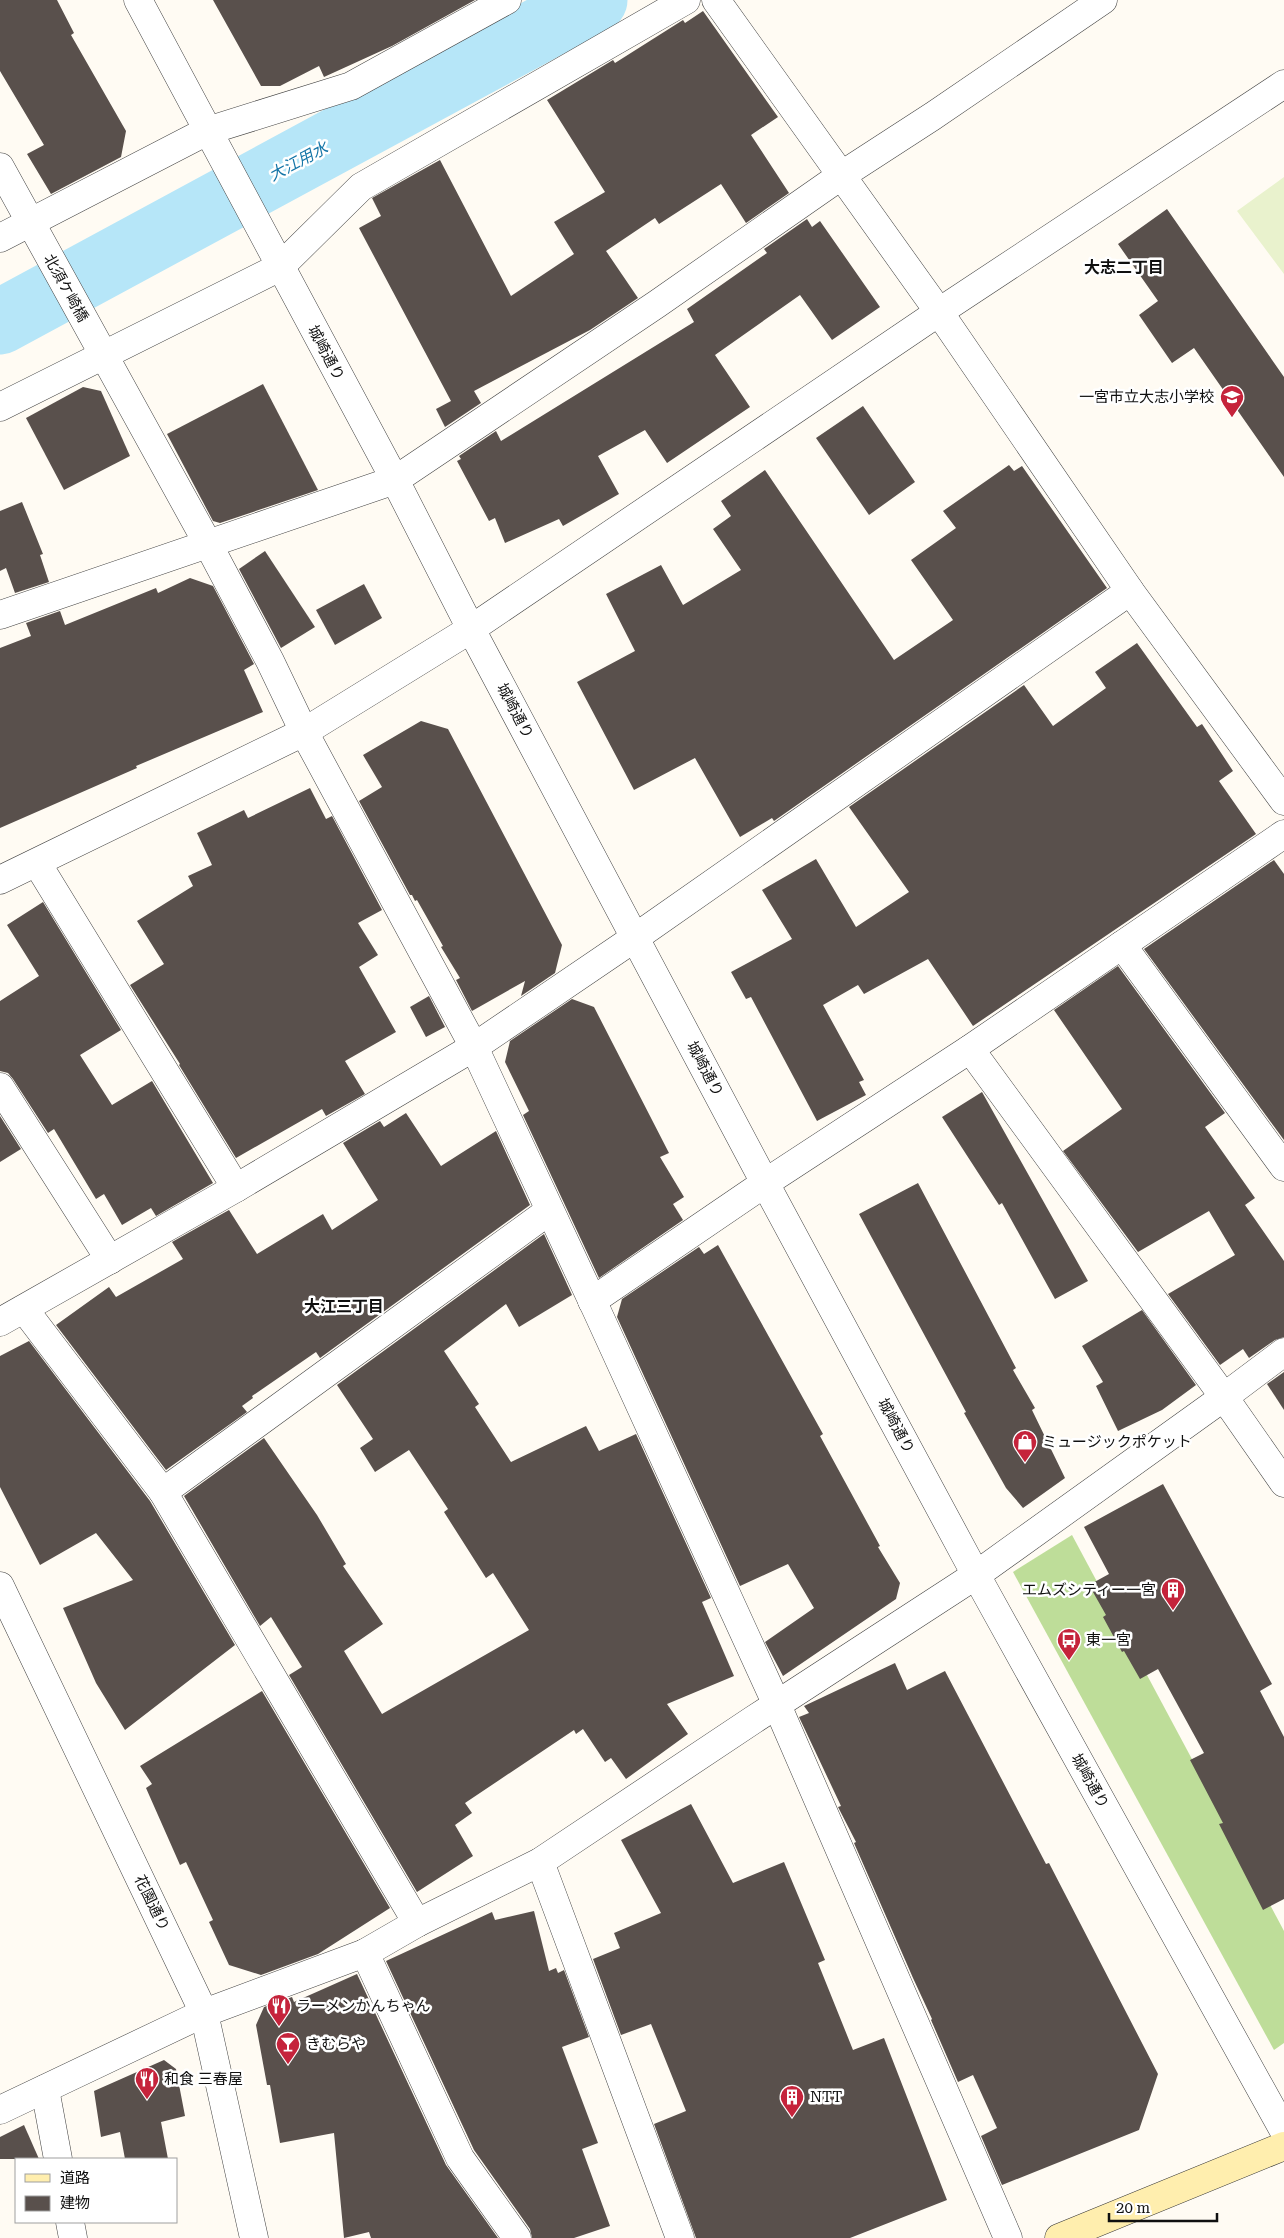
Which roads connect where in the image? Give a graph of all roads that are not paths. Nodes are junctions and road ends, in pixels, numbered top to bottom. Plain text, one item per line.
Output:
1 (138, 0) edge
2 (507, 0) edge
3 (686, 0) edge
4 (716, 0) edge
5 (1103, 0) edge
6 (1284, 84) edge
7 (207, 131) junction
8 (0, 167) edge
9 (842, 175) junction
10 (29, 221) junction
11 (0, 238) edge
12 (280, 267) junction
13 (939, 312) junction
14 (102, 354) junction
15 (0, 406) edge
16 (395, 480) junction
17 (208, 544) junction
18 (1130, 591) junction
19 (0, 615) edge
20 (471, 629) junction
21 (304, 732) junction
22 (1284, 801) edge
23 (1284, 834) edge
24 (37, 863) junction
25 (0, 880) edge
26 (636, 937) junction
27 (1122, 945) junction
28 (474, 1048) junction
29 (970, 1050) junction
30 (0, 1087) edge
31 (1284, 1167) edge
32 (765, 1182) junction
33 (236, 1188) junction
34 (549, 1211) junction
35 (110, 1260) junction
36 (592, 1301) junction
37 (24, 1309) junction
38 (0, 1322) edge
39 (1284, 1352) edge
40 (1224, 1397) junction
41 (1284, 1483) edge
42 (163, 1492) junction
43 (976, 1575) junction
44 (0, 1586) edge
45 (777, 1705) junction
46 (540, 1862) junction
47 (417, 1923) junction
48 (366, 1953) junction
49 (204, 2012) junction
50 (45, 2089) junction
51 (0, 2110) edge
52 (1284, 2131) edge
53 (1284, 2146) edge
54 (58, 2158) edge
55 (70, 2223) edge
56 (73, 2238) edge
57 (254, 2238) edge
58 (517, 2238) edge
59 (680, 2238) edge
60 (1008, 2238) edge
61 (1059, 2238) edge

1 - 7 street, 城崎通り
2 - 7 street
3 - 12 street
4 - 9 street
5 - 9 street
6 - 13 street
7 - 10 street
7 - 12 street, 城崎通り
8 - 10 street, 北須ケ崎橋
9 - 13 street
9 - 16 street
10 - 11 street
10 - 14 street, 北須ケ崎橋
12 - 14 street
12 - 16 street, 城崎通り
13 - 18 street
13 - 20 street
14 - 15 street
14 - 17 street, 北須ケ崎橋
16 - 17 street
16 - 20 street, 城崎通り
17 - 19 street
17 - 21 street, 北須ケ崎橋
18 - 22 street
18 - 26 street
20 - 21 street
20 - 26 street, 城崎通り
21 - 24 street
21 - 28 street, 北須ケ崎橋
23 - 27 street
24 - 25 street
24 - 33 street
26 - 28 street
26 - 32 street, 城崎通り
27 - 29 street
27 - 31 street
28 - 33 street
28 - 34 street, 北須ケ崎橋
29 - 32 street
29 - 40 street
30 - 35 street
32 - 36 street
32 - 43 street, 城崎通り
33 - 35 street
34 - 36 street, 北須ケ崎橋
34 - 42 street
35 - 37 street
36 - 45 street, 北須ケ崎橋
37 - 38 street
37 - 42 street
39 - 40 street
40 - 41 street
40 - 43 street
42 - 47 street
43 - 45 street
43 - 52 street, 城崎通り
44 - 49 street, 花園通り
45 - 46 street
45 - 60 street, 北須ケ崎橋
46 - 47 street
46 - 59 street
47 - 48 street
48 - 49 street
48 - 58 street
49 - 50 street
49 - 57 street, 花園通り
50 - 51 street
50 - 54 street
53 - 61 main road
55 - 56 street

